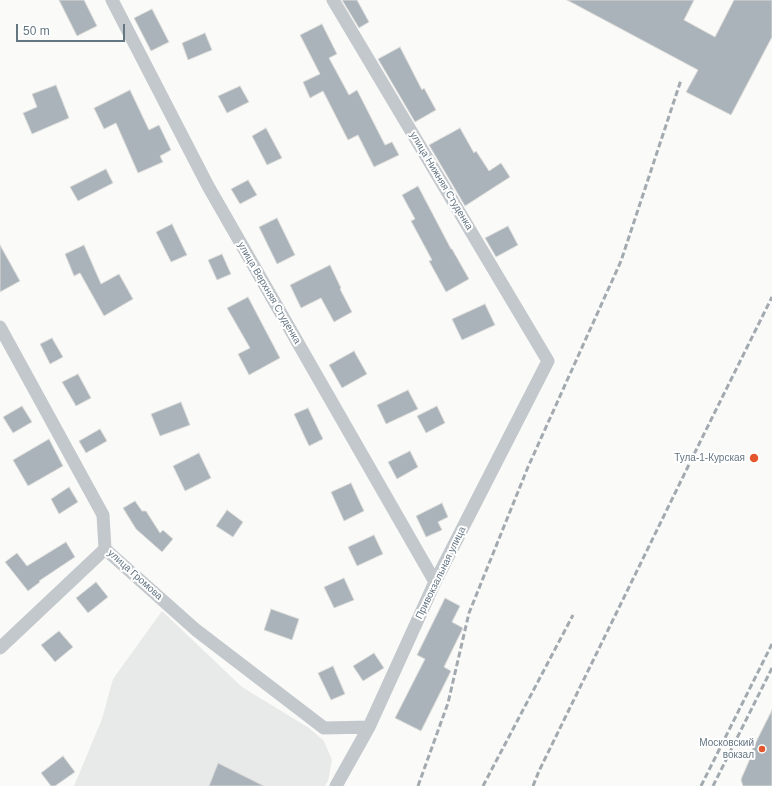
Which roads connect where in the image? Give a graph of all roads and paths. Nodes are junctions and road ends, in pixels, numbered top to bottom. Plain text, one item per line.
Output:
1 (112, 0) edge
2 (333, 0) edge
3 (0, 327) edge
4 (548, 361) joint
5 (105, 549) junction
6 (435, 582) junction
7 (0, 648) edge
8 (369, 727) junction
9 (336, 786) edge

1 - 6 street, улица Верхняя Cтуденка
2 - 4 street, улица Нижняя Cтуденкa
3 - 5 street, улица Громова
4 - 6 street, Привокзальная улица
5 - 7 street
5 - 8 street, улица Громова
6 - 8 street, Привокзальная улица
8 - 9 street, Привокзальная улица

